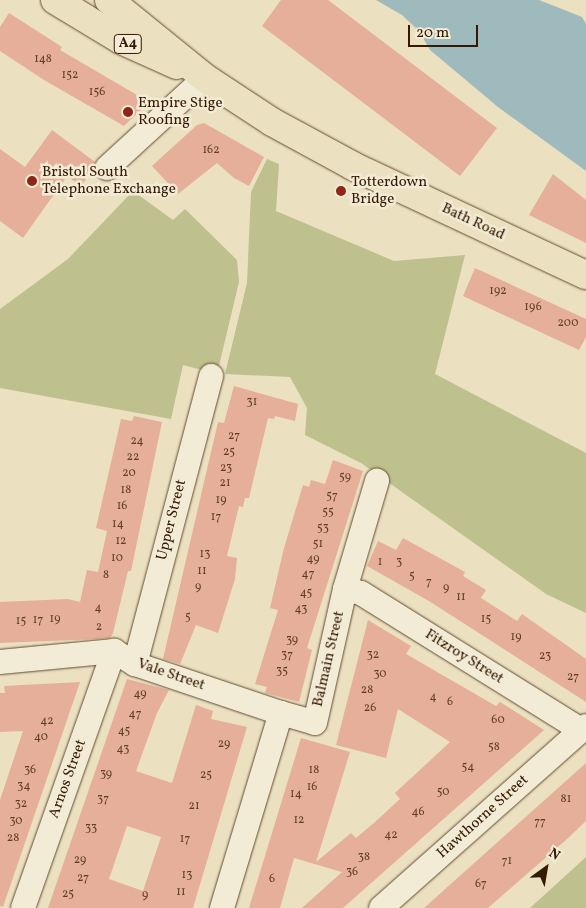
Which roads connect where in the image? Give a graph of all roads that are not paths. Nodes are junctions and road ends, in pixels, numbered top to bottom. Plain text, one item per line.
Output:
1 (55, 0) edge
2 (109, 0) edge
3 (205, 78) junction
4 (107, 168) dead end
5 (586, 275) edge
6 (211, 376) dead end
7 (377, 481) dead end
8 (345, 589) junction
9 (114, 651) junction
10 (0, 662) edge
11 (134, 664) junction
12 (281, 713) junction
13 (583, 728) edge
14 (22, 908) edge
15 (222, 908) edge
16 (381, 908) edge

1 - 3 highway, Bath Road / A4
2 - 3 highway, Bath Road / A4
3 - 4 street
3 - 5 highway, Bath Road / A4
6 - 11 street, Upper Street
7 - 8 street, Balmain Street
8 - 12 street, Balmain Street
8 - 13 street, Fitzroy Street
9 - 10 street
9 - 11 street, Vale Street
9 - 14 street, Arnos Street
11 - 12 street, Vale Street
12 - 15 street
13 - 16 street, Hawthorne Street

